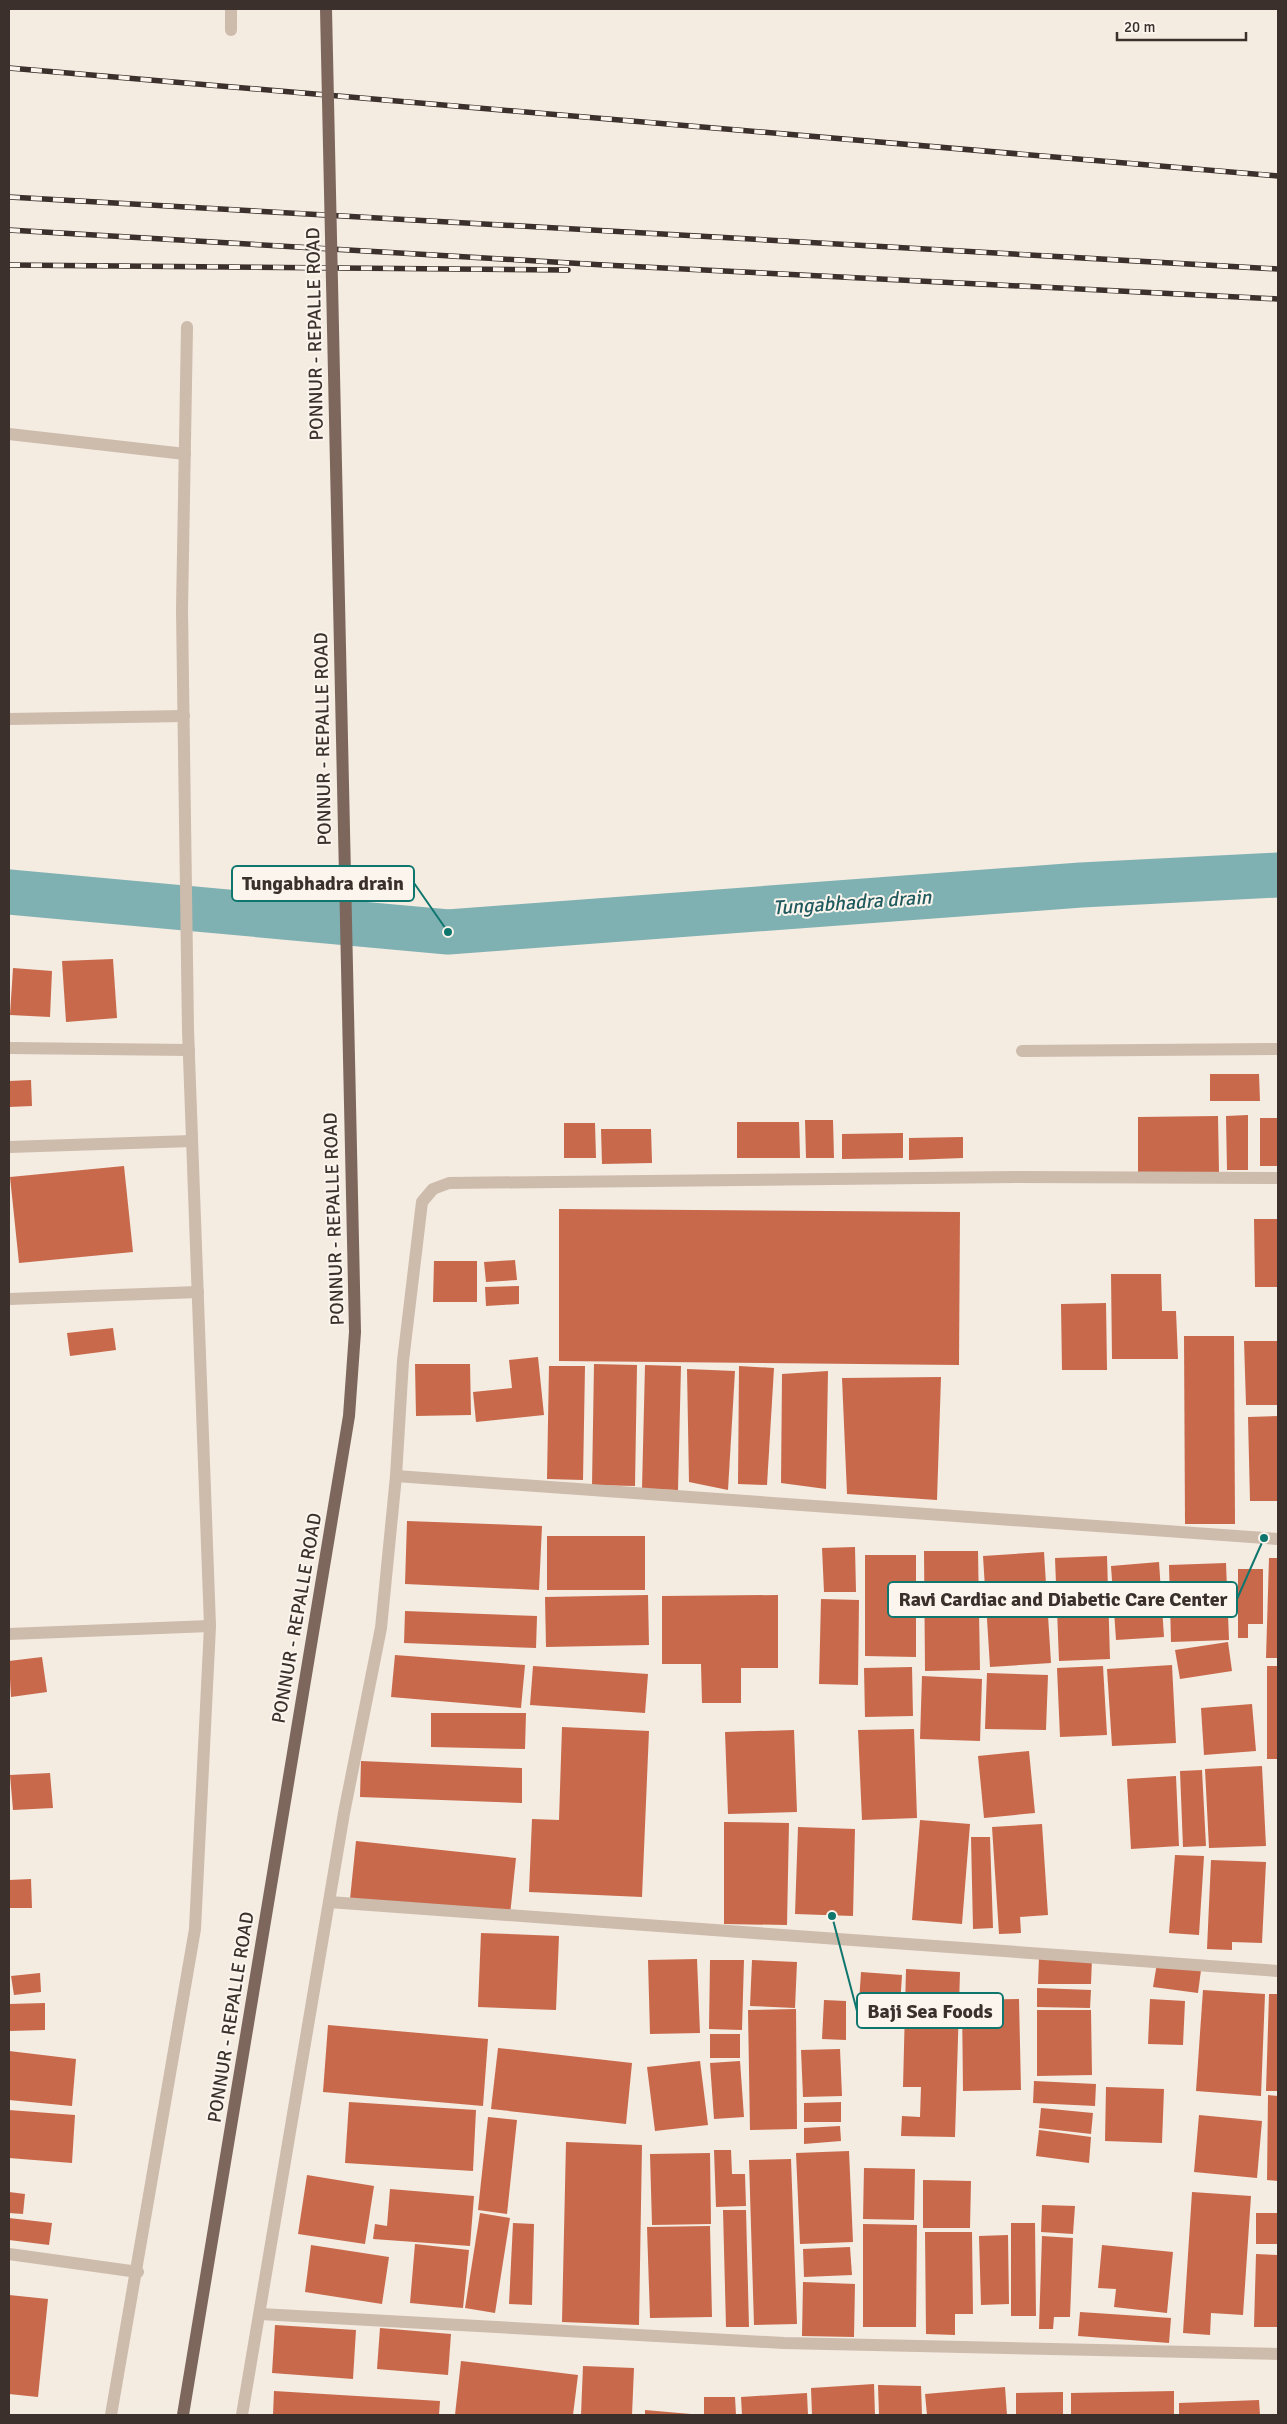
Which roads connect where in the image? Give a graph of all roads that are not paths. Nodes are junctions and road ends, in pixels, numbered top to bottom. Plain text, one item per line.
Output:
1 (231, 9) edge
2 (326, 9) edge
3 (231, 30) dead end
4 (187, 327) dead end
5 (9, 434) edge
6 (185, 454) junction
7 (184, 716) junction
8 (9, 719) edge
9 (9, 1048) edge
10 (1278, 1049) edge
11 (189, 1050) junction
12 (1022, 1051) dead end
13 (192, 1141) junction
14 (9, 1147) edge
15 (1278, 1178) edge
16 (198, 1292) junction
17 (9, 1299) edge
18 (396, 1476) junction
19 (1278, 1539) edge
20 (210, 1626) junction
21 (9, 1634) edge
22 (329, 1902) junction
23 (1278, 1971) edge
24 (9, 2254) edge
25 (138, 2272) junction
26 (260, 2314) junction
27 (1278, 2354) edge
28 (111, 2415) edge
29 (183, 2415) edge
30 (242, 2415) edge

1 - 3 street
2 - 29 main road, PONNUR - REPALLE ROAD, bridge
4 - 6 street
5 - 6 street
6 - 7 street
7 - 8 street
7 - 11 street
9 - 11 street
10 - 12 street
11 - 13 street
13 - 14 street
13 - 16 street
15 - 18 street
16 - 17 street
16 - 20 street
18 - 19 street
18 - 22 street
20 - 21 street
20 - 25 street
22 - 23 street
22 - 26 street
24 - 25 street
25 - 28 street
26 - 27 street
26 - 30 street

